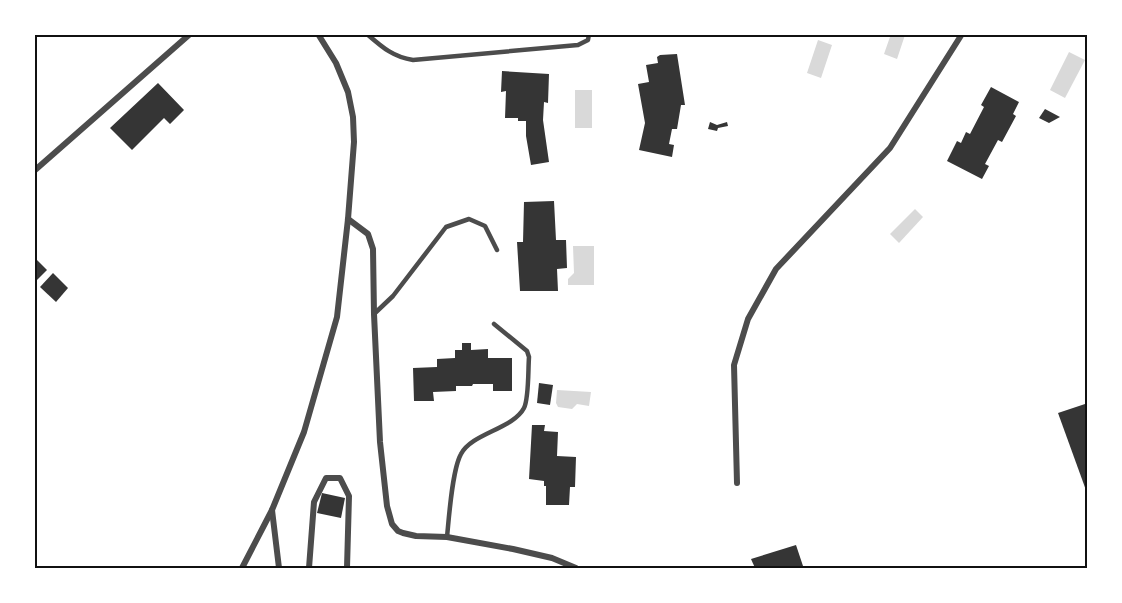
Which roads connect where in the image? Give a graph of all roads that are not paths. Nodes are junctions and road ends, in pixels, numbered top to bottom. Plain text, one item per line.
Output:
1 (190, 34) edge
2 (318, 34) edge
3 (367, 34) edge
4 (589, 34) edge
5 (963, 34) edge
6 (34, 171) edge
7 (348, 219) junction
8 (497, 250) dead end
9 (374, 314) junction
10 (494, 324) dead end
11 (737, 483) dead end
12 (272, 510) junction
13 (447, 537) junction
14 (242, 568) edge
15 (279, 568) edge
16 (309, 568) edge
17 (347, 568) edge
18 (576, 568) edge

1 - 6 street
2 - 7 street
3 - 4 lane
5 - 11 street
7 - 9 street
7 - 12 street
8 - 9 lane
9 - 13 street
10 - 13 lane
12 - 14 street
12 - 15 street
13 - 18 street
16 - 17 street

